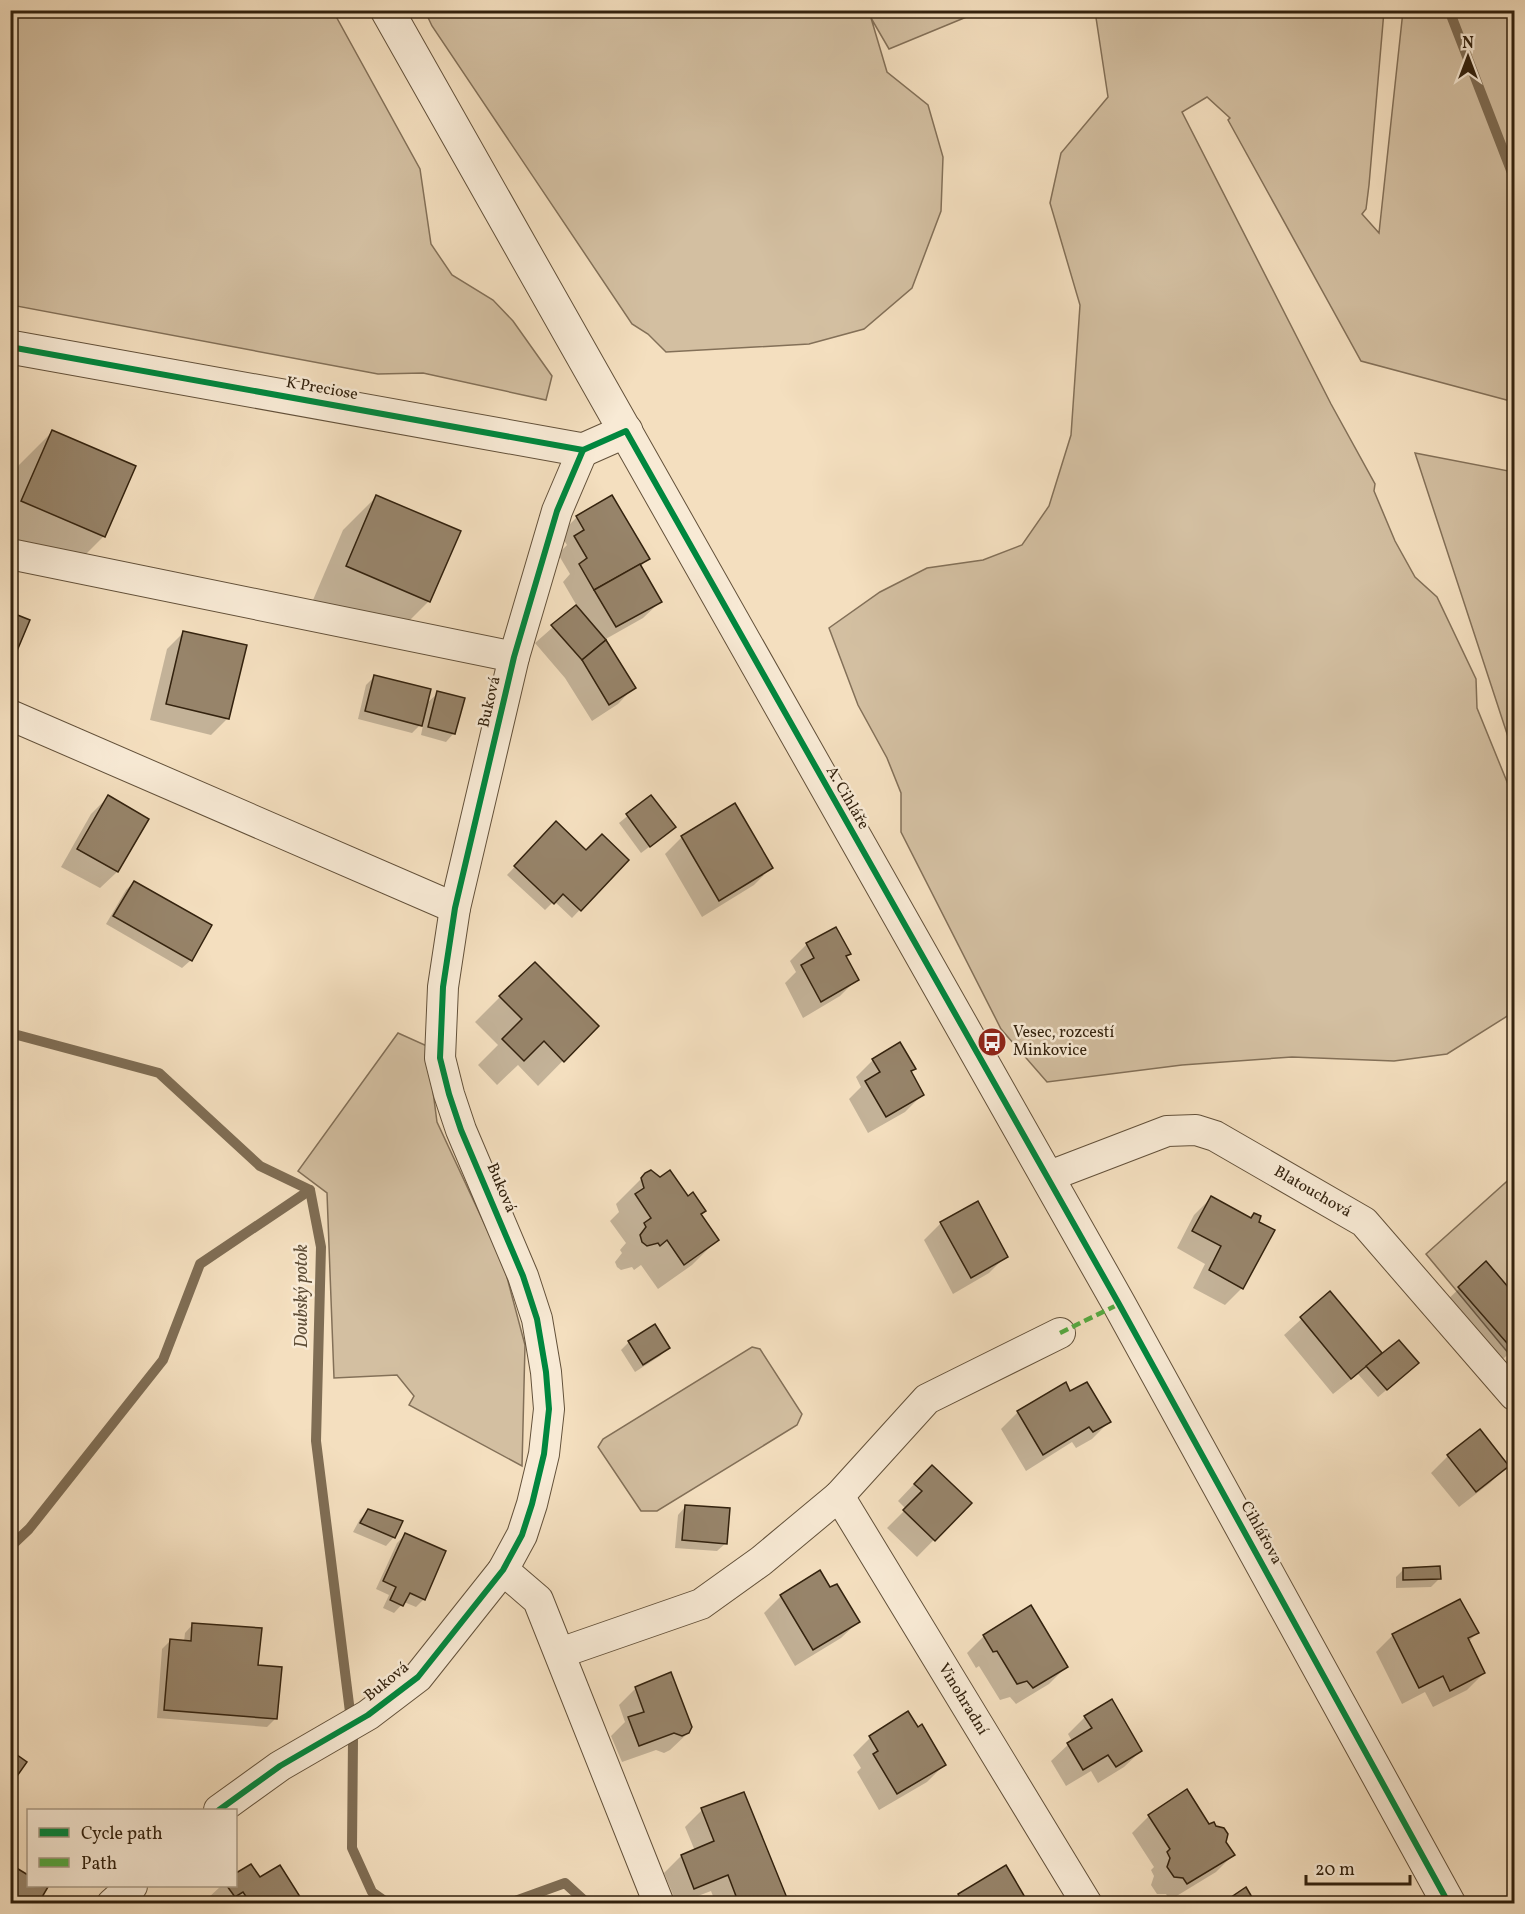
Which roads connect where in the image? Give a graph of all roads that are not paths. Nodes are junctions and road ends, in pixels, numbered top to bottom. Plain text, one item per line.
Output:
1 (387, 10) edge
2 (10, 347) edge
3 (626, 431) junction
4 (583, 450) junction
5 (10, 554) edge
6 (514, 657) junction
7 (10, 715) edge
8 (455, 908) junction
9 (1047, 1177) junction
10 (1060, 1333) dead end
11 (1515, 1395) edge
12 (839, 1496) junction
13 (503, 1570) junction
14 (560, 1653) junction
15 (220, 1809) edge
16 (659, 1904) edge
17 (1086, 1904) edge
18 (1449, 1904) edge

1 - 3 street, A. Cihláře
2 - 4 street, K Preciose
3 - 4 street
3 - 9 street, A. Cihláře
4 - 6 street, Buková
5 - 6 street, Buková
6 - 8 street, Buková
7 - 8 street
8 - 13 street, Buková
9 - 11 street, Blatouchová
9 - 18 street, Cihlářova
10 - 12 street
12 - 14 street
12 - 17 street, Vinohradní
13 - 14 street
13 - 15 street, Buková
14 - 16 street

